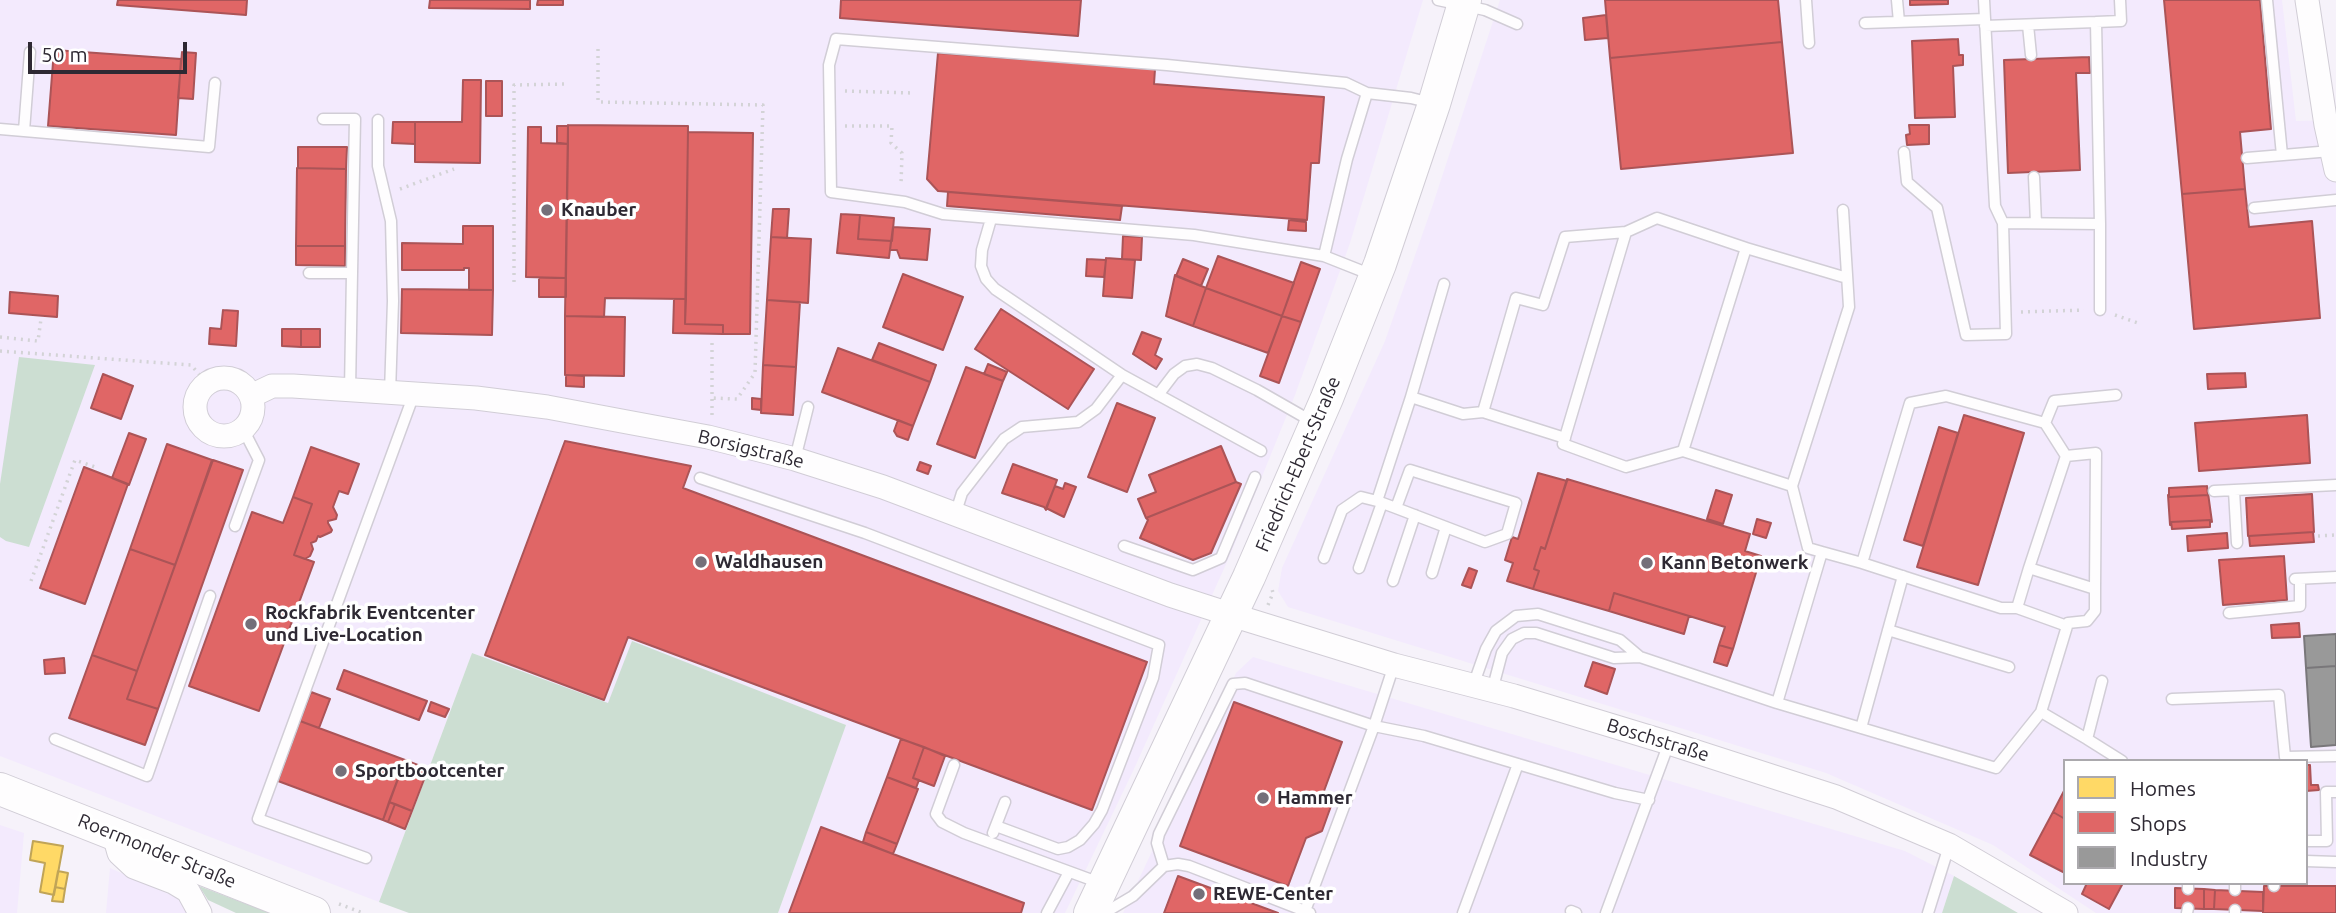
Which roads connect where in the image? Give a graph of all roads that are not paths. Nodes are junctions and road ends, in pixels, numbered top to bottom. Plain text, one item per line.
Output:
1 (1806, 0) edge
2 (1897, 0) edge
3 (1984, 0) edge
4 (2120, 0) edge
5 (2267, 0) edge
6 (2307, 0) edge
7 (1456, 2) edge
8 (1899, 22) junction
9 (1985, 22) junction
10 (2095, 22) junction
11 (1865, 23) dead end
12 (1517, 24) dead end
13 (2028, 25) junction
14 (1809, 43) dead end
15 (30, 52) dead end
16 (2031, 55) dead end
17 (215, 83) dead end
18 (1367, 93) junction
19 (1434, 104) junction
20 (323, 119) dead end
21 (378, 120) dead end
22 (0, 129) edge
23 (24, 131) junction
24 (1904, 152) dead end
25 (2282, 155) junction
26 (2247, 158) dead end
27 (2334, 161) edge
28 (2034, 177) dead end
29 (2336, 200) edge
30 (2253, 208) dead end
31 (1843, 209) dead end
32 (990, 219) junction
33 (2003, 223) junction
34 (2036, 223) junction
35 (2099, 224) junction
36 (1626, 232) junction
37 (1746, 247) junction
38 (1324, 257) junction
39 (309, 272) dead end
40 (352, 273) junction
41 (1374, 276) junction
42 (1847, 278) junction
43 (1444, 284) dead end
44 (2100, 310) road end
45 (1122, 375) junction
46 (350, 390) junction
47 (390, 393) junction
48 (414, 394) junction
49 (1157, 395) junction
50 (2116, 395) dead end
51 (251, 396) junction
52 (1411, 397) junction
53 (808, 407) dead end
54 (1483, 412) junction
55 (2045, 423) junction
56 (1316, 424) junction
57 (243, 429) junction
58 (1565, 438) junction
59 (1261, 451) dead end
60 (1683, 451) junction
61 (2066, 456) junction
62 (795, 459) junction
63 (1255, 477) dead end
64 (700, 478) dead end
65 (2336, 485) edge
66 (1792, 486) junction
67 (2214, 491) dead end
68 (2234, 491) junction
69 (1379, 502) junction
70 (1396, 508) junction
71 (955, 515) junction
72 (1415, 515) junction
73 (235, 526) dead end
74 (1446, 527) junction
75 (2237, 543) dead end
76 (1124, 546) dead end
77 (1822, 552) junction
78 (1324, 558) dead end
79 (1862, 563) junction
80 (1359, 568) dead end
81 (2029, 568) junction
82 (1432, 573) dead end
83 (1903, 576) junction
84 (2336, 577) edge
85 (1392, 581) dead end
86 (2095, 589) junction
87 (210, 596) dead end
88 (2017, 608) junction
89 (2229, 613) dead end
90 (1232, 615) junction
91 (2067, 626) junction
92 (1888, 630) junction
93 (1640, 657) junction
94 (1394, 665) junction
95 (2009, 667) dead end
96 (2102, 681) dead end
97 (1482, 688) junction
98 (2172, 699) dead end
99 (1777, 703) junction
100 (2041, 712) junction
101 (1374, 726) junction
102 (1861, 728) junction
103 (55, 739) dead end
104 (2087, 739) junction
105 (1669, 743) junction
106 (2336, 756) edge
107 (2119, 759) edge
108 (1518, 764) junction
109 (954, 765) dead end
110 (0, 789) edge
111 (2336, 792) edge
112 (1649, 800) junction
113 (1005, 802) dead end
114 (996, 826) junction
115 (114, 835) junction
116 (2308, 841) edge
117 (989, 842) junction
118 (1950, 845) junction
119 (366, 858) dead end
120 (2308, 861) edge
121 (2336, 862) edge
122 (1164, 866) junction
123 (1069, 872) junction
124 (1095, 903) edge
125 (1308, 912) edge
126 (200, 913) edge
127 (314, 913) edge
128 (1047, 913) edge
129 (1463, 913) edge
130 (1606, 913) edge
131 (1928, 913) edge
132 (2066, 913) edge

1 - 14 lane
2 - 8 lane
3 - 9 lane
4 - 10 lane
5 - 25 lane
6 - 27 street
7 - 12 lane
7 - 19 main road, Friedrich-Ebert-Straße
8 - 9 lane
8 - 11 lane
9 - 13 lane
9 - 33 lane
10 - 13 lane
10 - 35 lane
13 - 16 lane
15 - 23 lane
17 - 23 lane
18 - 19 lane
18 - 32 lane
18 - 38 lane
19 - 41 main road, Friedrich-Ebert-Straße
20 - 40 lane
21 - 47 lane
22 - 23 lane
24 - 33 lane
25 - 26 lane
25 - 27 lane
28 - 34 lane
29 - 30 lane
31 - 42 lane
32 - 38 lane
32 - 45 lane
33 - 34 lane
34 - 35 lane
35 - 44 lane
36 - 37 lane
36 - 54 lane
36 - 58 lane
37 - 42 lane
37 - 60 lane
38 - 41 lane
39 - 40 lane
40 - 46 lane
41 - 56 main road, Friedrich-Ebert-Straße
42 - 66 lane
43 - 52 lane
45 - 49 lane
45 - 71 lane
46 - 47 street, Borsigstraße
46 - 51 street, Borsigstraße
47 - 48 street, Borsigstraße
48 - 62 street, Borsigstraße
48 - 119 lane
49 - 56 lane
49 - 59 lane
50 - 55 lane
51 - 57 street
51 - 57 street
52 - 54 lane
52 - 69 lane
53 - 62 lane
54 - 58 lane
55 - 61 lane
55 - 79 lane
56 - 90 main road, Friedrich-Ebert-Straße
57 - 73 lane
58 - 60 lane
60 - 66 lane
61 - 81 lane
61 - 86 lane
62 - 71 street, Borsigstraße
63 - 76 lane
64 - 114 lane
65 - 68 lane
66 - 77 lane
67 - 68 lane
68 - 75 lane
69 - 70 lane
69 - 78 lane
69 - 80 lane
70 - 72 lane
70 - 74 lane
71 - 90 street, Borsigstraße
72 - 74 lane
72 - 85 lane
74 - 82 lane
77 - 79 lane
77 - 99 lane
79 - 83 lane
81 - 86 lane
81 - 88 lane
83 - 88 lane
83 - 92 lane
84 - 89 lane
86 - 91 lane
87 - 103 lane
88 - 91 lane
90 - 94 street, Boschstraße
90 - 124 main road, Friedrich-Ebert-Straße
91 - 100 lane
92 - 95 lane
92 - 102 lane
93 - 97 lane
93 - 97 lane
93 - 99 lane
94 - 97 street, Boschstraße
94 - 101 lane
96 - 104 lane
97 - 105 street, Boschstraße
98 - 106 lane
99 - 102 lane
100 - 102 lane
100 - 104 lane
101 - 108 lane
101 - 122 lane
101 - 125 lane
104 - 107 lane
105 - 112 lane
105 - 118 street, Boschstraße
108 - 112 lane
108 - 129 lane
109 - 117 lane
110 - 115 main road, Roermonder Straße
111 - 116 lane
112 - 130 lane
113 - 114 lane
114 - 117 lane
115 - 126 street
115 - 127 main road, Roermonder Straße
117 - 123 lane
118 - 131 lane
118 - 132 street, Boschstraße
120 - 121 lane
122 - 124 lane
122 - 125 lane
123 - 124 lane
123 - 128 lane

